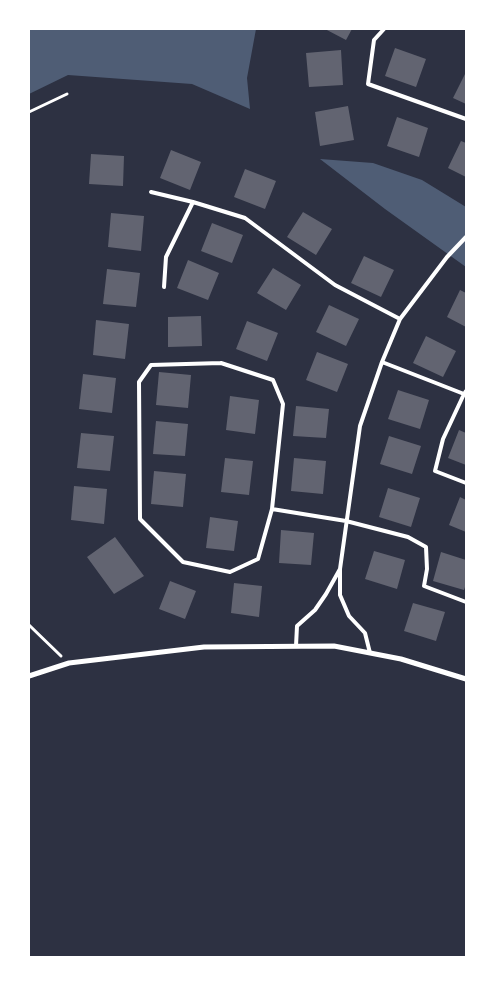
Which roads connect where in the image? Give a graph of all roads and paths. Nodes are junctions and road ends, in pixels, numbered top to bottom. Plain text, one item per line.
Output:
1 (384, 29) edge
2 (67, 94) dead end
3 (29, 112) edge
4 (466, 119) edge
5 (151, 192) dead end
6 (193, 202) junction
7 (466, 237) edge
8 (164, 287) dead end
9 (400, 319) junction
10 (382, 362) junction
11 (465, 393) edge
12 (466, 483) edge
13 (272, 509) junction
14 (346, 521) junction
15 (340, 568) junction
16 (466, 602) edge
17 (29, 625) edge
18 (296, 646) junction
19 (370, 653) junction
20 (68, 663) junction
21 (29, 676) edge
22 (466, 679) edge

1 - 4 lane
2 - 3 path
5 - 6 lane
6 - 8 lane
6 - 9 lane
7 - 9 lane
9 - 10 lane
10 - 11 lane
10 - 14 lane
11 - 12 lane
13 - 13 lane
13 - 14 lane
14 - 15 lane
14 - 16 lane
15 - 18 lane
15 - 19 lane
17 - 20 path
18 - 19 street
18 - 20 street
19 - 22 street
20 - 21 street

